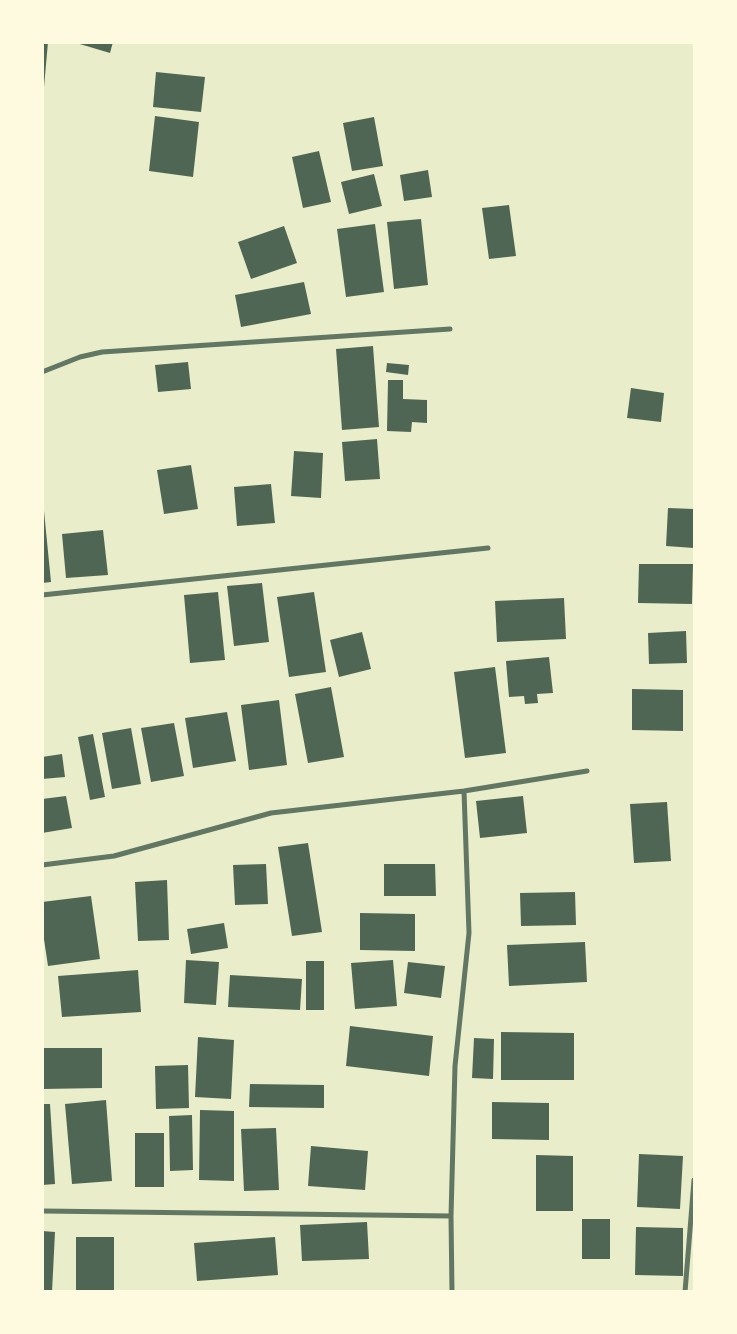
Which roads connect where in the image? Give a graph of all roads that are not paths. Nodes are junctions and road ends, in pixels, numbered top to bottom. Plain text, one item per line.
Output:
1 (450, 329) dead end
2 (42, 372) edge
3 (488, 548) dead end
4 (42, 595) edge
5 (586, 771) dead end
6 (464, 791) junction
7 (42, 865) edge
8 (694, 1180) edge
9 (42, 1211) edge
10 (451, 1216) junction
11 (452, 1292) edge
12 (685, 1292) edge

1 - 2 street
3 - 4 street
5 - 6 street
6 - 7 street
6 - 10 street
8 - 12 street
9 - 10 street
10 - 11 street

